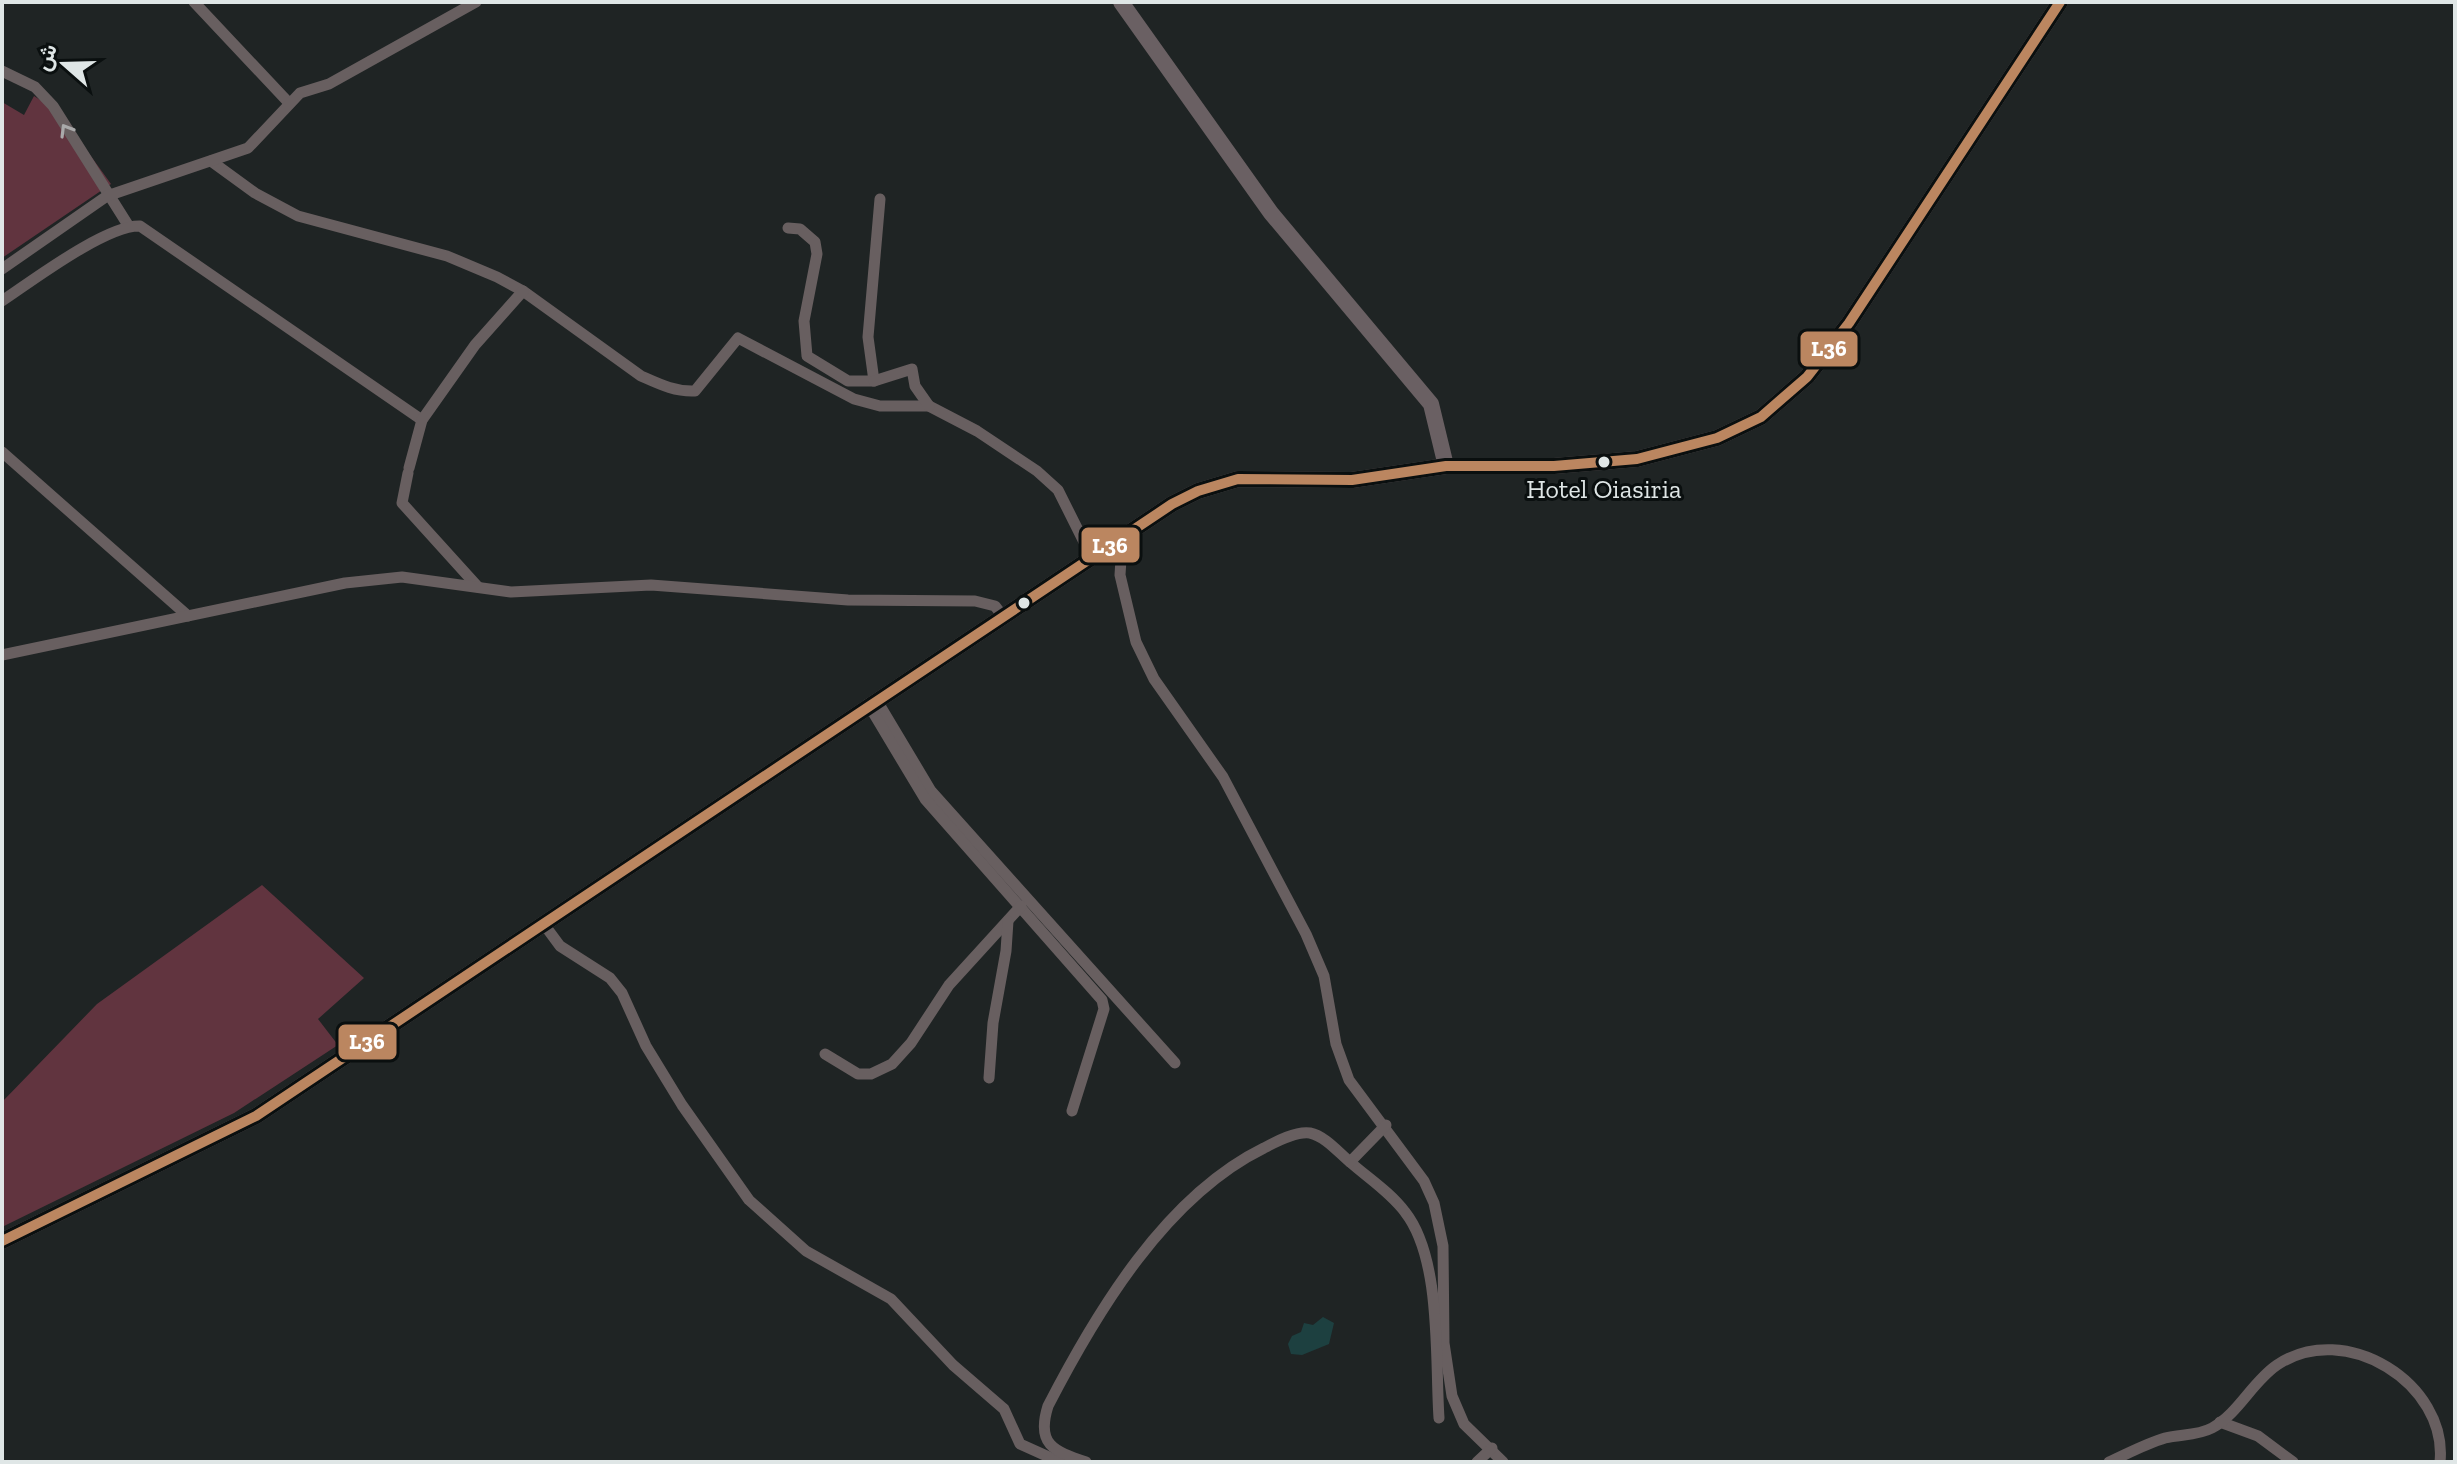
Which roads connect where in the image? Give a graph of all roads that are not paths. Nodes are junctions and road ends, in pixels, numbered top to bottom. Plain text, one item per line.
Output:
1 (194, 2) edge
2 (476, 2) edge
3 (1121, 2) edge
4 (2060, 2) edge
5 (2, 71) edge
6 (289, 103) junction
7 (211, 161) junction
8 (107, 196) junction
9 (880, 199) dead end
10 (128, 225) junction
11 (788, 228) dead end
12 (3, 267) edge
13 (523, 291) junction
14 (2, 301) edge
15 (874, 381) junction
16 (929, 406) junction
17 (422, 420) junction
18 (2, 452) edge
19 (1446, 466) junction
20 (1134, 530) junction
21 (1091, 556) junction
22 (479, 588) junction
23 (1002, 615) junction
24 (188, 616) junction
25 (2, 655) edge
26 (872, 702) junction
27 (1021, 906) junction
28 (1008, 920) junction
29 (543, 923) junction
30 (825, 1054) dead end
31 (1175, 1063) dead end
32 (989, 1078) dead end
33 (1072, 1111) dead end
34 (1386, 1125) junction
35 (1350, 1162) junction
36 (2, 1241) edge
37 (1439, 1418) dead end
38 (2220, 1422) junction
39 (1492, 1448) junction
40 (1060, 1462) edge
41 (1086, 1462) edge
42 (1477, 1462) edge
43 (1503, 1462) edge
44 (2109, 1462) edge
45 (2293, 1462) edge
46 (2440, 1462) edge

1 - 6 street
2 - 6 street
3 - 19 street
4 - 19 street
8 -> 5 street
6 - 7 street
7 - 8 street
7 - 13 street
8 - 10 street
8 - 12 street
9 - 15 street
10 - 14 street
10 - 17 street
11 - 15 street
13 - 16 street
13 - 17 street
15 - 16 street
16 - 21 street
17 - 22 street
18 - 24 street
19 - 20 street
20 - 21 street
20 - 34 street
21 - 23 street
22 - 23 street
22 - 24 street
23 - 26 street
24 - 25 street
26 - 27 street
26 - 29 street
26 - 31 street
27 - 28 street
27 - 33 street
28 - 30 street
28 - 32 street
29 - 36 street
29 - 40 street
34 - 35 street
34 - 39 street
35 - 37 street
35 - 41 street
38 - 44 street
38 - 45 street
38 - 46 street
39 - 42 street
39 - 43 street

